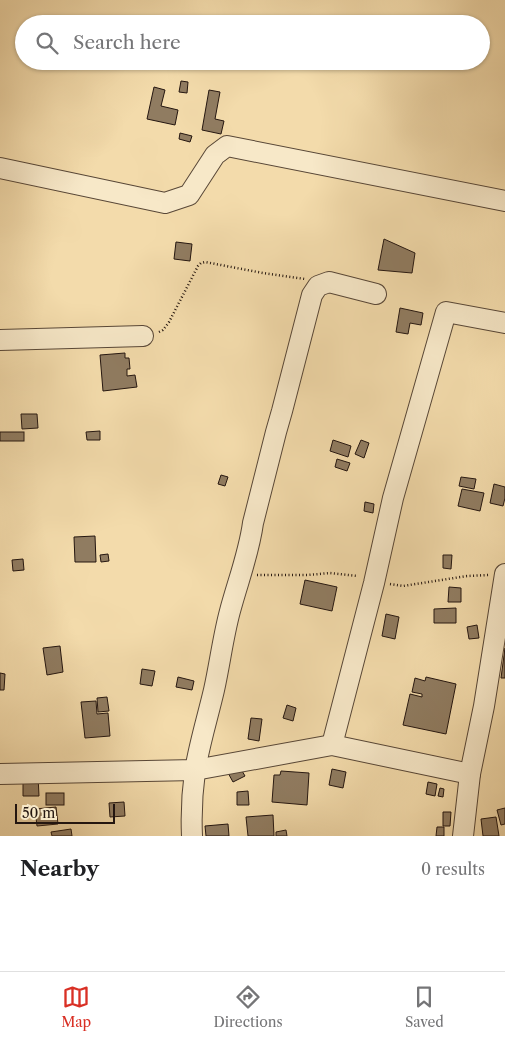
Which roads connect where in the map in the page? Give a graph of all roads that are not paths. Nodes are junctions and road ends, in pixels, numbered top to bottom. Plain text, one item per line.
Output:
1 (0, 168) edge
2 (505, 201) edge
3 (376, 294) dead end
4 (505, 323) edge
5 (143, 336) road end
6 (0, 340) edge
7 (505, 574) edge
8 (332, 745) junction
9 (195, 770) junction
10 (0, 774) edge
11 (470, 774) junction
12 (192, 836) edge
13 (463, 836) edge

1 - 2 street
3 - 9 street
4 - 8 street
5 - 6 street
7 - 11 street
8 - 9 street
8 - 11 street
9 - 10 street
9 - 12 street
11 - 13 street

